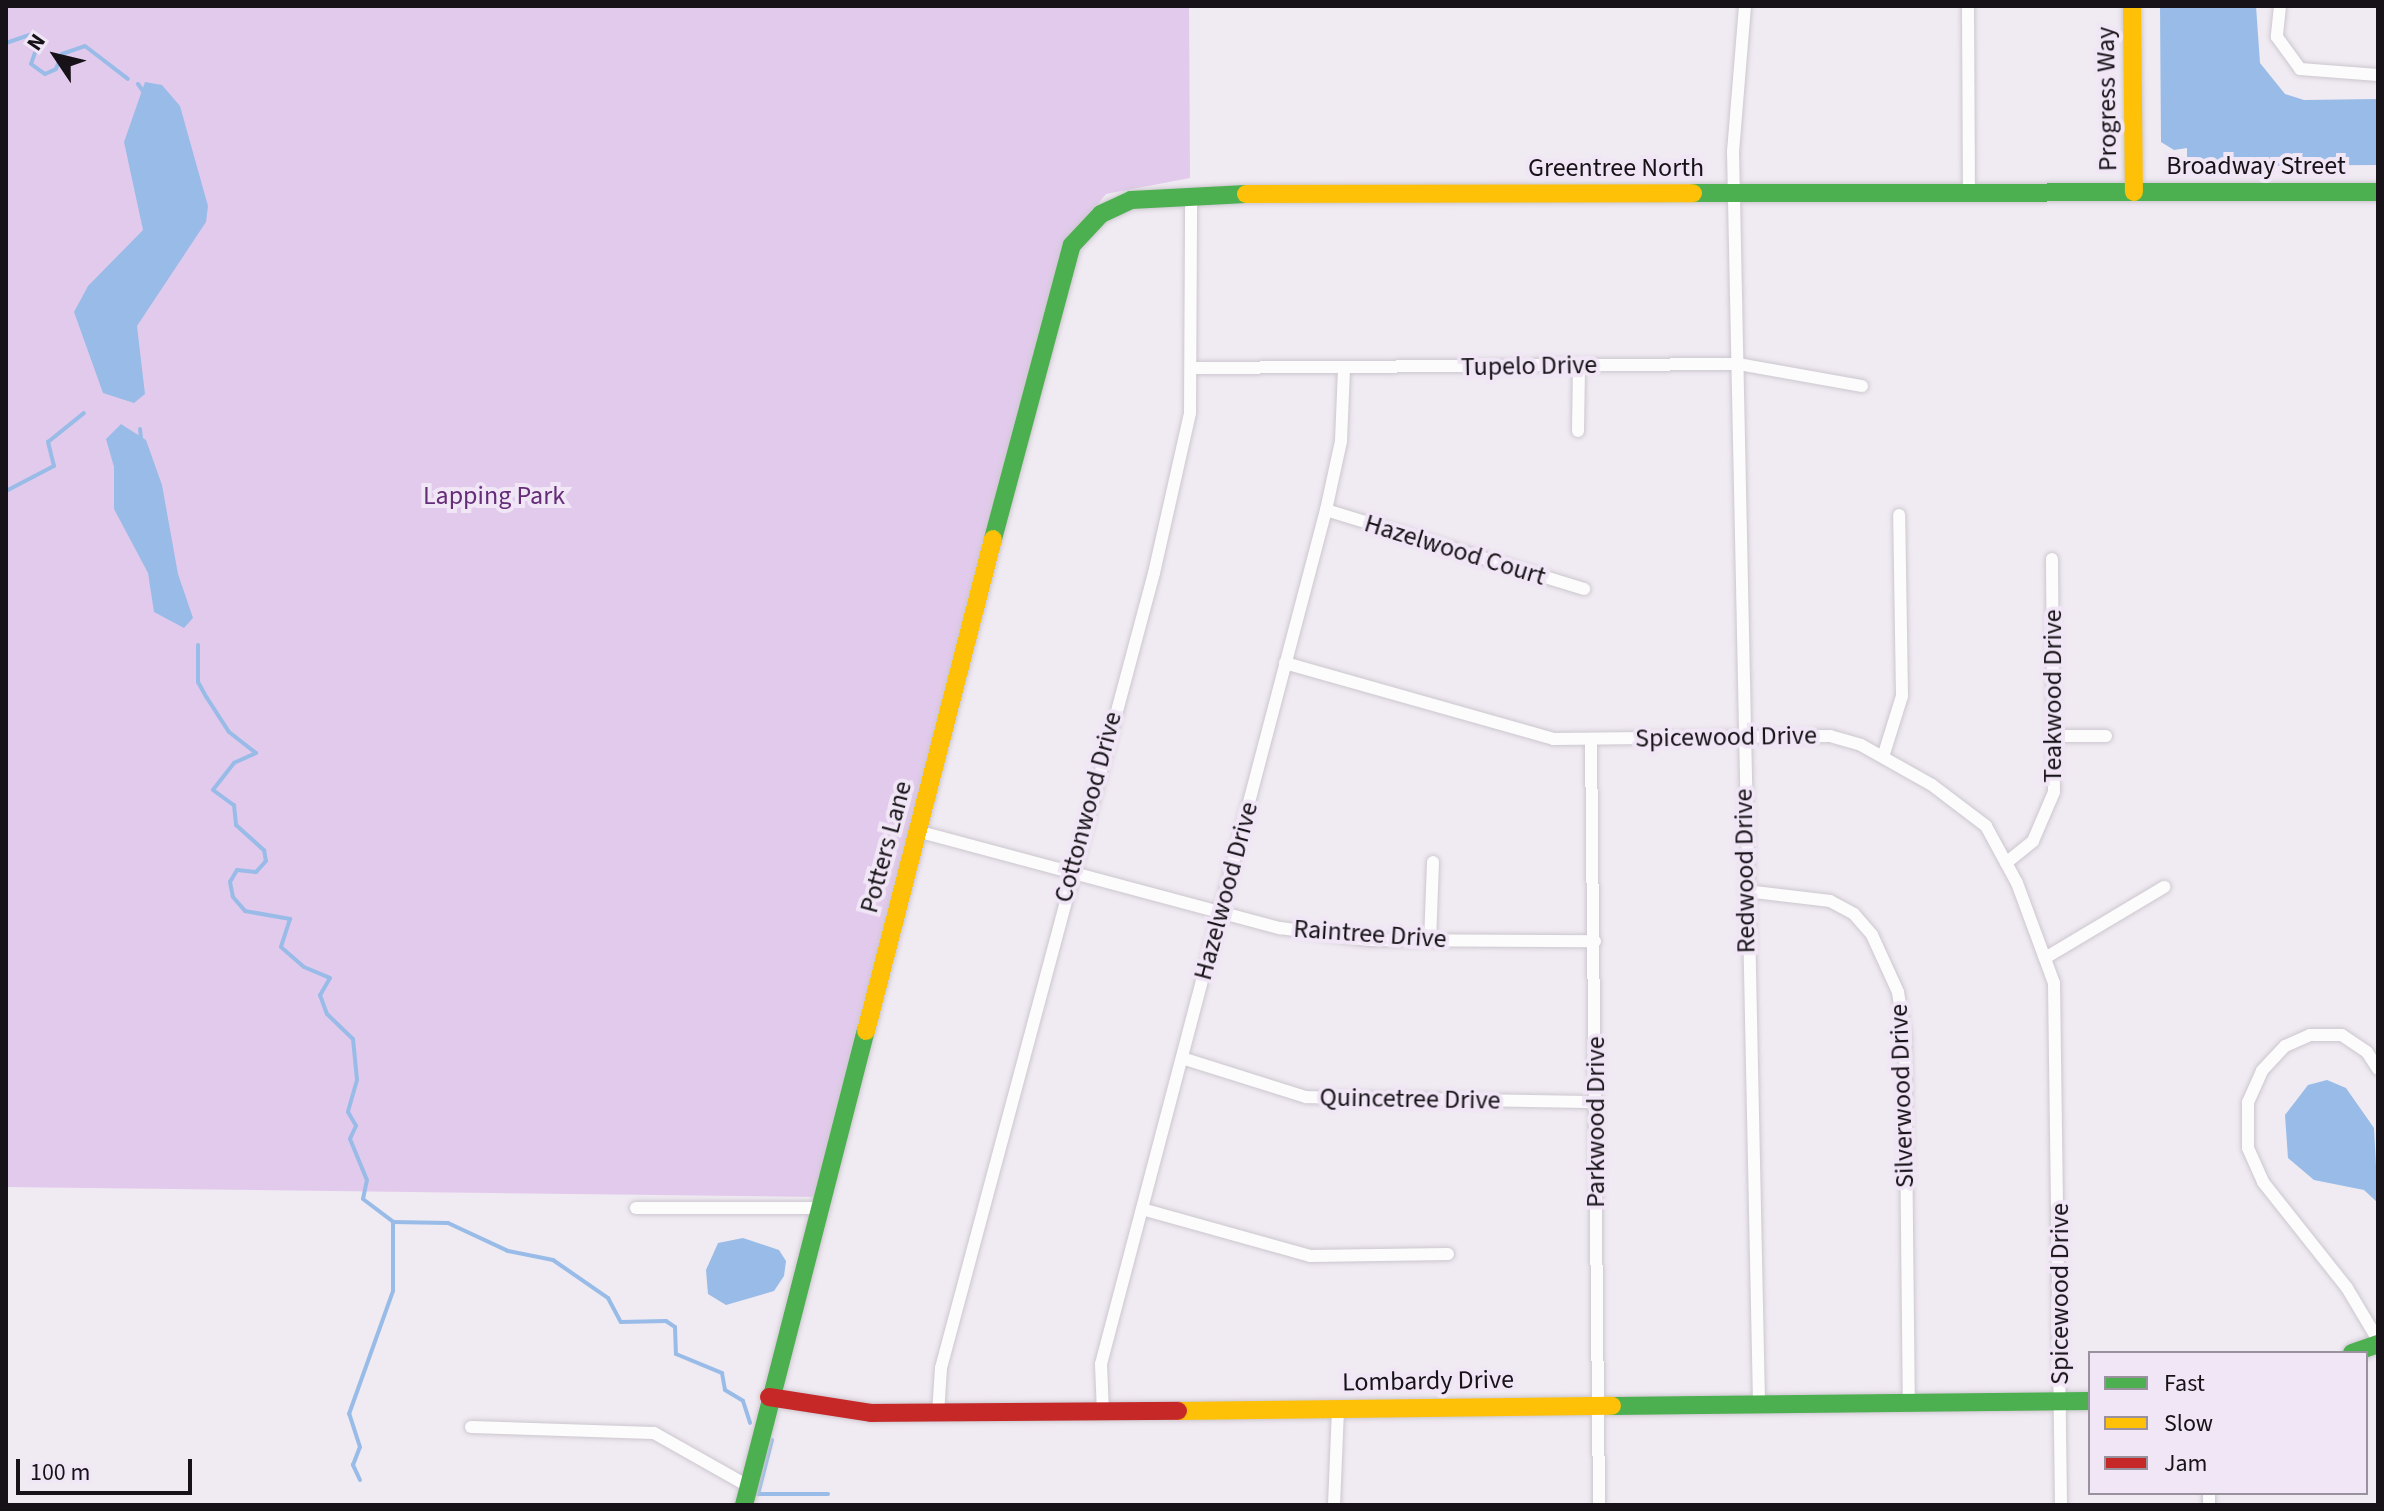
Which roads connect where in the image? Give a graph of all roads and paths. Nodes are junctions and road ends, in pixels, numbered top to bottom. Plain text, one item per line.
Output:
1 (1745, 6) edge
2 (1968, 6) edge
3 (2132, 6) edge
4 (2280, 6) edge
5 (2378, 75) edge
6 (1969, 192) junction
7 (2134, 192) junction
8 (2378, 192) edge
9 (1191, 194) junction
10 (1734, 194) junction
11 (1101, 214) joint
12 (1738, 364) junction
13 (1579, 366) junction
14 (1193, 368) junction
15 (1344, 368) junction
16 (1862, 386) dead end
17 (1578, 431) dead end
18 (1326, 510) junction
19 (1899, 515) dead end
20 (2052, 559) dead end
21 (1584, 589) dead end
22 (1285, 663) junction
23 (2054, 736) junction
24 (2106, 736) dead end
25 (1742, 738) junction
26 (1591, 739) junction
27 (1883, 757) junction
28 (917, 831) junction
29 (1433, 862) dead end
30 (2006, 863) junction
31 (1070, 872) junction
32 (2164, 887) dead end
33 (1746, 891) junction
34 (1220, 912) junction
35 (1430, 941) junction
36 (1595, 941) junction
37 (2045, 958) junction
38 (1182, 1058) junction
39 (2378, 1069) edge
40 (1596, 1102) junction
41 (636, 1208) dead end
42 (817, 1208) junction
43 (1142, 1209) junction
44 (1448, 1254) dead end
45 (2378, 1342) edge
46 (2357, 1351) edge
47 (769, 1397) junction
48 (2061, 1401) junction
49 (2088, 1401) edge
50 (1598, 1403) junction
51 (1909, 1403) junction
52 (1759, 1405) junction
53 (1338, 1409) junction
54 (1103, 1412) junction
55 (938, 1414) junction
56 (471, 1427) dead end
57 (748, 1486) junction
58 (744, 1505) edge
59 (1334, 1505) edge
60 (1599, 1505) edge
61 (2061, 1505) edge

1 - 10 street, Redwood Drive
2 - 6 street
3 - 7 main road, Progress Way
4 - 5 street
6 - 7 main road, Greentree North
6 - 10 main road, Greentree North
7 - 8 main road, Broadway Street
9 - 10 main road, Greentree North
9 - 11 main road, Greentree North
9 - 14 street, Cottonwood Drive
10 - 12 street, Redwood Drive
11 - 28 main road, Potters Lane
12 - 13 street, Tupelo Drive
12 - 16 street, Tupelo Drive
12 - 25 street, Redwood Drive
13 - 15 street, Tupelo Drive
13 - 17 street
14 - 15 street, Tupelo Drive
14 - 31 street, Cottonwood Drive
15 - 18 street, Hazelwood Drive
18 - 21 street, Hazelwood Court
18 - 22 street, Hazelwood Drive
19 - 27 street
20 - 23 street, Teakwood Drive
22 - 26 street, Spicewood Drive
22 - 34 street, Hazelwood Drive
23 - 24 street
23 - 30 street, Teakwood Drive
25 - 26 street, Spicewood Drive
25 - 27 street, Spicewood Drive
25 - 33 street, Redwood Drive
26 - 36 street, Parkwood Drive
27 - 30 street, Spicewood Drive
28 - 31 street, Raintree Drive
28 - 42 main road, Potters Lane
29 - 35 street
30 - 37 street, Spicewood Drive
31 - 34 street, Raintree Drive
31 - 55 street, Cottonwood Drive
32 - 37 street
33 - 51 street, Silverwood Drive
33 - 52 street, Redwood Drive
34 - 35 street, Raintree Drive
34 - 38 street, Hazelwood Drive
35 - 36 street, Raintree Drive
36 - 40 street, Parkwood Drive
37 - 48 street, Spicewood Drive
38 - 40 street, Quincetree Drive
38 - 43 street, Hazelwood Drive
39 - 45 street
40 - 50 street, Parkwood Drive
41 - 42 street
42 - 47 main road, Potters Lane
43 - 44 street
43 - 54 street, Hazelwood Drive
45 - 46 main road
47 - 55 main road, Lombardy Drive
47 - 57 main road, Potters Lane
48 - 49 main road, Lombardy Drive
48 - 51 main road, Lombardy Drive
48 - 61 street, Spicewood Drive
50 - 52 main road, Lombardy Drive
50 - 53 main road, Lombardy Drive
50 - 60 street, Parkwood Drive
51 - 52 main road, Lombardy Drive
53 - 54 main road, Lombardy Drive
53 - 59 street
54 - 55 main road, Lombardy Drive
56 - 57 street
57 - 58 main road, Potters Lane

